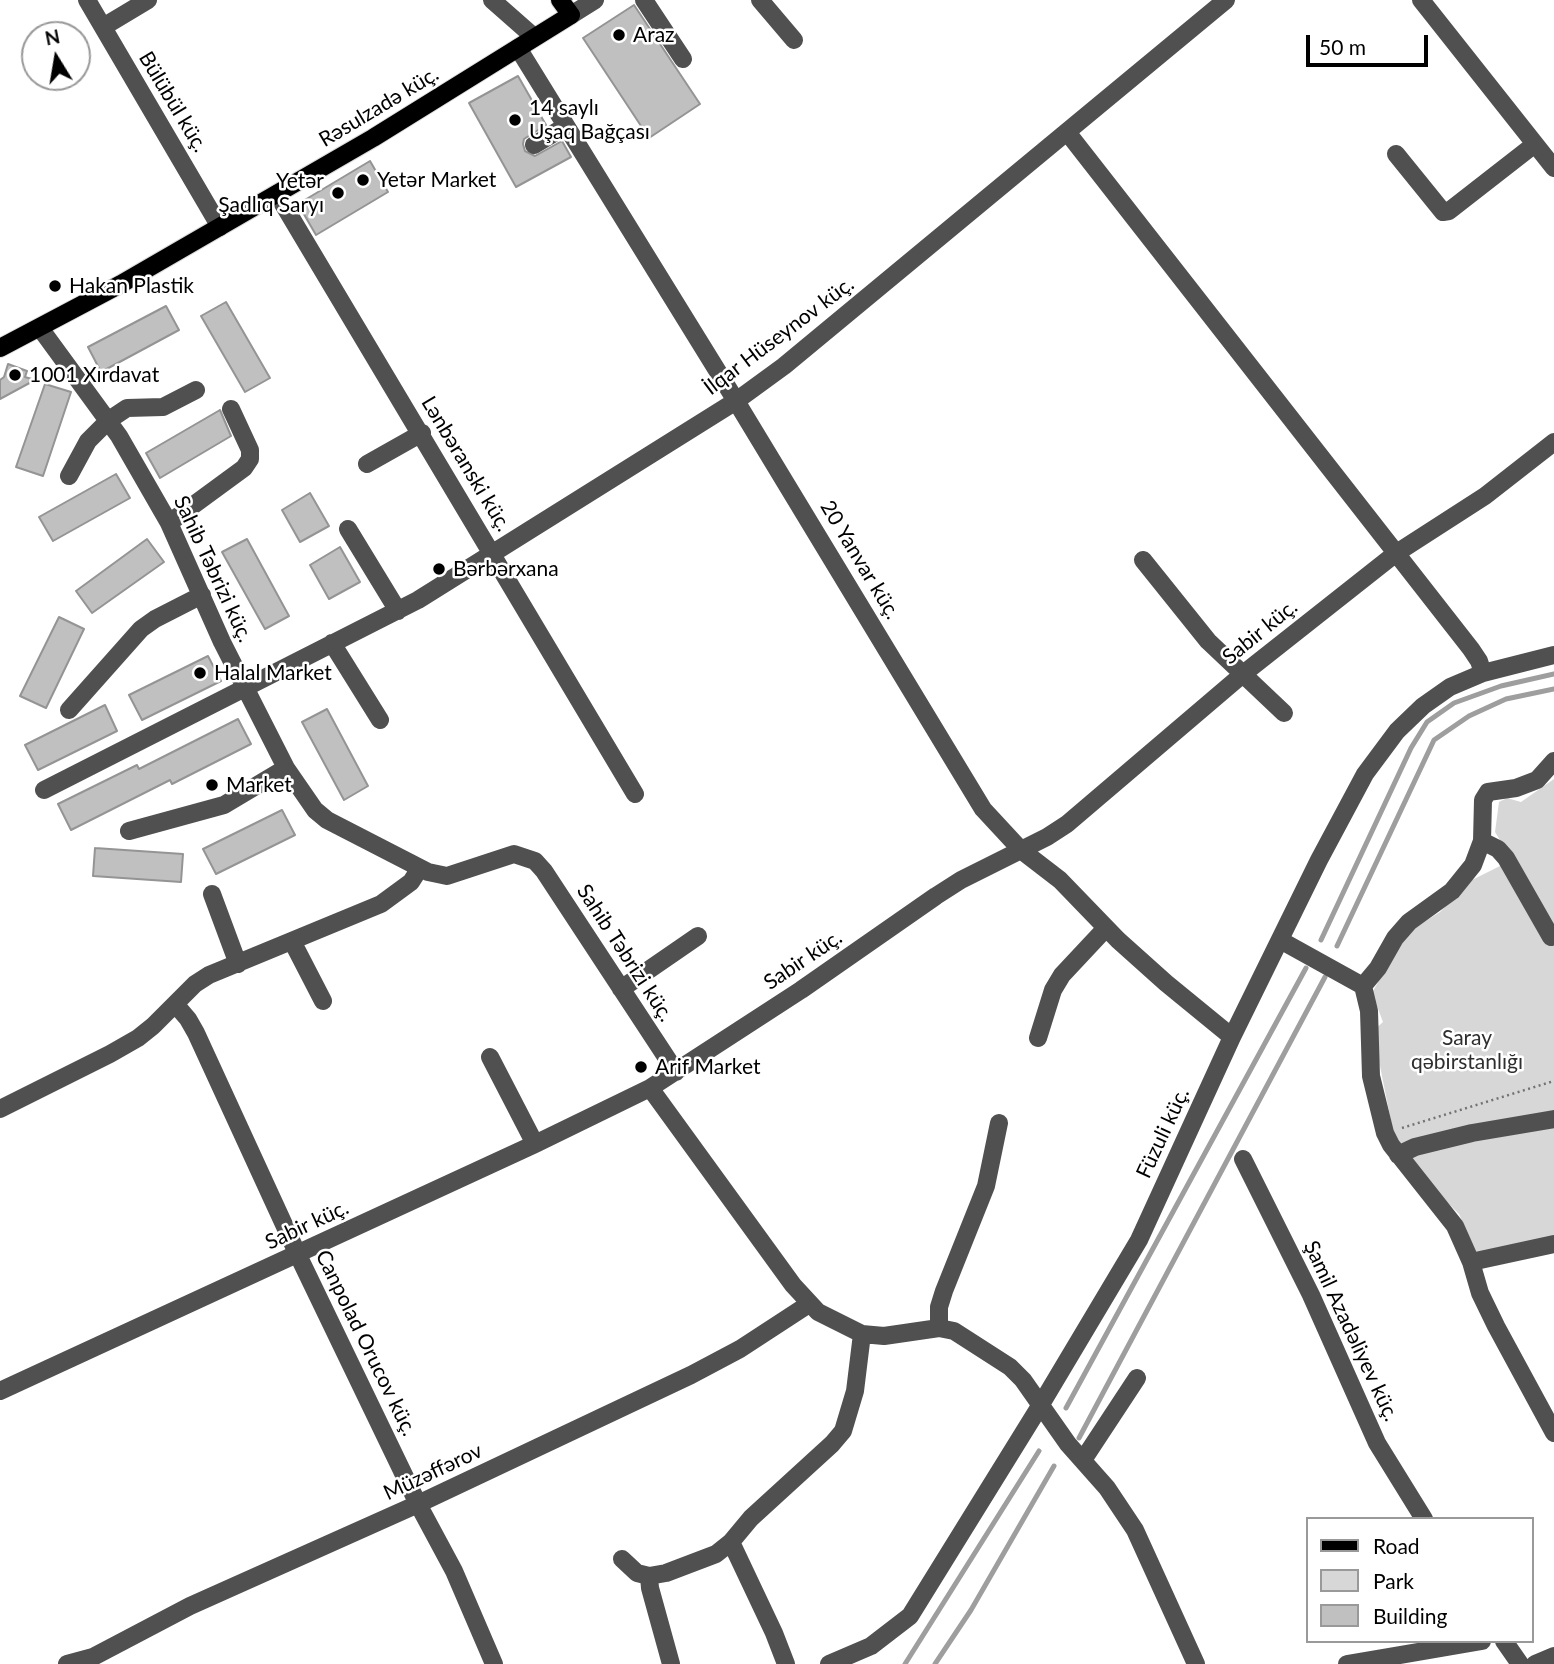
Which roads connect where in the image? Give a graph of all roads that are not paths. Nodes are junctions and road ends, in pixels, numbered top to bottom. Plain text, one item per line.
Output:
1 (87, 0) edge
2 (148, 0) edge
3 (492, 0) edge
4 (595, 0) edge
5 (644, 0) edge
6 (760, 0) edge
7 (1226, 0) edge
8 (1421, 0) edge
9 (566, 7) edge
10 (103, 27) junction
11 (534, 37) junction
12 (794, 40) dead end
13 (518, 48) junction
14 (683, 58) dead end
15 (566, 126) junction
16 (1068, 132) junction
17 (1535, 144) junction
18 (534, 145) dead end
19 (1396, 155) dead end
20 (1554, 168) edge
21 (277, 194) junction
22 (220, 227) junction
23 (40, 328) junction
24 (0, 348) edge
25 (196, 390) dead end
26 (736, 401) junction
27 (231, 409) dead end
28 (108, 420) junction
29 (422, 433) junction
30 (1554, 442) edge
31 (367, 464) dead end
32 (69, 476) dead end
33 (169, 523) junction
34 (348, 529) dead end
35 (493, 553) junction
36 (1395, 554) junction
37 (1143, 560) dead end
38 (202, 595) junction
39 (398, 611) junction
40 (332, 643) junction
41 (1554, 656) edge
42 (1483, 673) junction
43 (1243, 674) junction
44 (244, 687) junction
45 (69, 710) dead end
46 (1284, 713) dead end
47 (380, 720) dead end
48 (1554, 761) edge
49 (286, 768) junction
50 (44, 790) dead end
51 (635, 794) dead end
52 (129, 831) dead end
53 (1482, 841) junction
54 (1021, 850) junction
55 (420, 868) junction
56 (212, 894) dead end
57 (1106, 928) junction
58 (698, 936) dead end
59 (1551, 937) dead end
60 (1280, 940) junction
61 (292, 941) junction
62 (238, 964) junction
63 (1363, 986) junction
64 (621, 989) junction
65 (323, 1001) dead end
66 (176, 1005) junction
67 (1233, 1037) junction
68 (1038, 1038) dead end
69 (490, 1057) dead end
70 (676, 1072) junction
71 (650, 1088) junction
72 (0, 1109) edge
73 (1554, 1119) edge
74 (999, 1123) dead end
75 (535, 1144) junction
76 (1398, 1155) junction
77 (1243, 1159) dead end
78 (1554, 1244) edge
79 (298, 1255) junction
80 (1471, 1262) junction
81 (809, 1304) junction
82 (939, 1328) junction
83 (862, 1334) junction
84 (1137, 1378) dead end
85 (0, 1391) edge
86 (1040, 1406) junction
87 (1554, 1433) edge
88 (1083, 1460) junction
89 (418, 1504) junction
90 (1423, 1517) edge
91 (731, 1542) junction
92 (622, 1559) dead end
93 (649, 1576) junction
94 (1505, 1643) edge
95 (1455, 1644) edge
96 (1554, 1656) edge
97 (1427, 1658) edge
98 (67, 1664) edge
99 (494, 1664) edge
100 (671, 1664) edge
101 (786, 1664) edge
102 (830, 1664) edge
103 (1196, 1664) edge
104 (1347, 1664) edge
105 (1520, 1664) edge
106 (1535, 1664) edge

1 - 10 street, Bülübül küç.
2 - 10 street
3 - 11 street
4 - 9 street, Rəsulzadə küç.
5 - 14 street
6 - 12 street
7 - 16 street, İlqar Hüseynov küç.
8 - 17 street
9 - 11 main road, Rəsulzadə küç.
10 - 22 street, Bülübül küç.
11 - 13 main road, Rəsulzadə küç.
13 - 15 street, 20 Yanvar küç.
13 - 21 main road, Rəsulzadə küç.
15 - 18 street
15 - 26 street, 20 Yanvar küç.
16 - 26 street, İlqar Hüseynov küç.
16 - 36 street
17 - 19 street
17 - 20 street
21 - 22 main road, Rəsulzadə küç.
21 - 29 street, Lənbəranski küç.
22 - 23 main road, Rəsulzadə küç.
23 - 24 main road, Rəsulzadə küç.
23 - 28 street, Sahib Təbrizi küç.
25 - 28 street
26 - 35 street, İlqar Hüseynov küç.
26 - 54 street, 20 Yanvar küç.
27 - 33 street
28 - 32 street
28 - 33 street, Sahib Təbrizi küç.
29 - 31 street
29 - 35 street, Lənbəranski küç.
30 - 36 street, Sabir küç.
33 - 38 street, Sahib Təbrizi küç.
34 - 39 street
35 - 39 street, İlqar Hüseynov küç.
35 - 51 street, Lənbəranski küç.
36 - 42 street
36 - 43 street, Sabir küç.
37 - 43 street
38 - 44 street, Sahib Təbrizi küç.
38 - 45 street
39 - 40 street, İlqar Hüseynov küç.
40 - 44 street, İlqar Hüseynov küç.
40 - 47 street
41 - 42 street, Füzuli küç.
42 - 60 street, Füzuli küç.
43 - 46 street
43 - 54 street, Sabir küç.
44 - 49 street, Sahib Təbrizi küç.
44 - 50 street, İlqar Hüseynov küç.
48 - 53 street
49 - 52 street
49 - 55 street, Sahib Təbrizi küç.
53 - 59 street
53 - 63 street
54 - 57 street, 20 Yanvar küç.
54 - 70 street, Sabir küç.
55 - 61 street
55 - 64 street, Sahib Təbrizi küç.
56 - 62 street
57 - 67 street, 20 Yanvar küç.
57 - 68 street
58 - 64 street
60 - 63 street
60 - 67 street, Füzuli küç.
61 - 62 street
61 - 65 street
62 - 66 street
63 - 76 street
64 - 70 street, Sahib Təbrizi küç.
66 - 72 street
66 - 79 street, Canpolad Orucov küç.
67 - 86 street, Füzuli küç.
69 - 75 street
70 - 71 street, Sabir küç.
71 - 75 street, Sabir küç.
71 - 81 street
73 - 76 street
74 - 82 street
75 - 79 street, Sabir küç.
76 - 80 street
77 - 90 street, Şamil Azadəliyev küç.
78 - 80 street
79 - 85 street, Sabir küç.
79 - 89 street, Canpolad Orucov küç.
80 - 87 street
81 - 83 street
81 - 89 street, Müzəffərov
82 - 83 street
82 - 86 street
83 - 91 street
84 - 88 street
86 - 88 street
86 - 102 street, Füzuli küç.
88 - 103 street
89 - 98 street, Müzəffərov
89 - 99 street, Canpolad Orucov küç.
91 - 93 street
91 - 101 street
92 - 93 street
93 - 100 street
94 - 105 street
95 - 97 street
96 - 106 street
97 - 104 street

